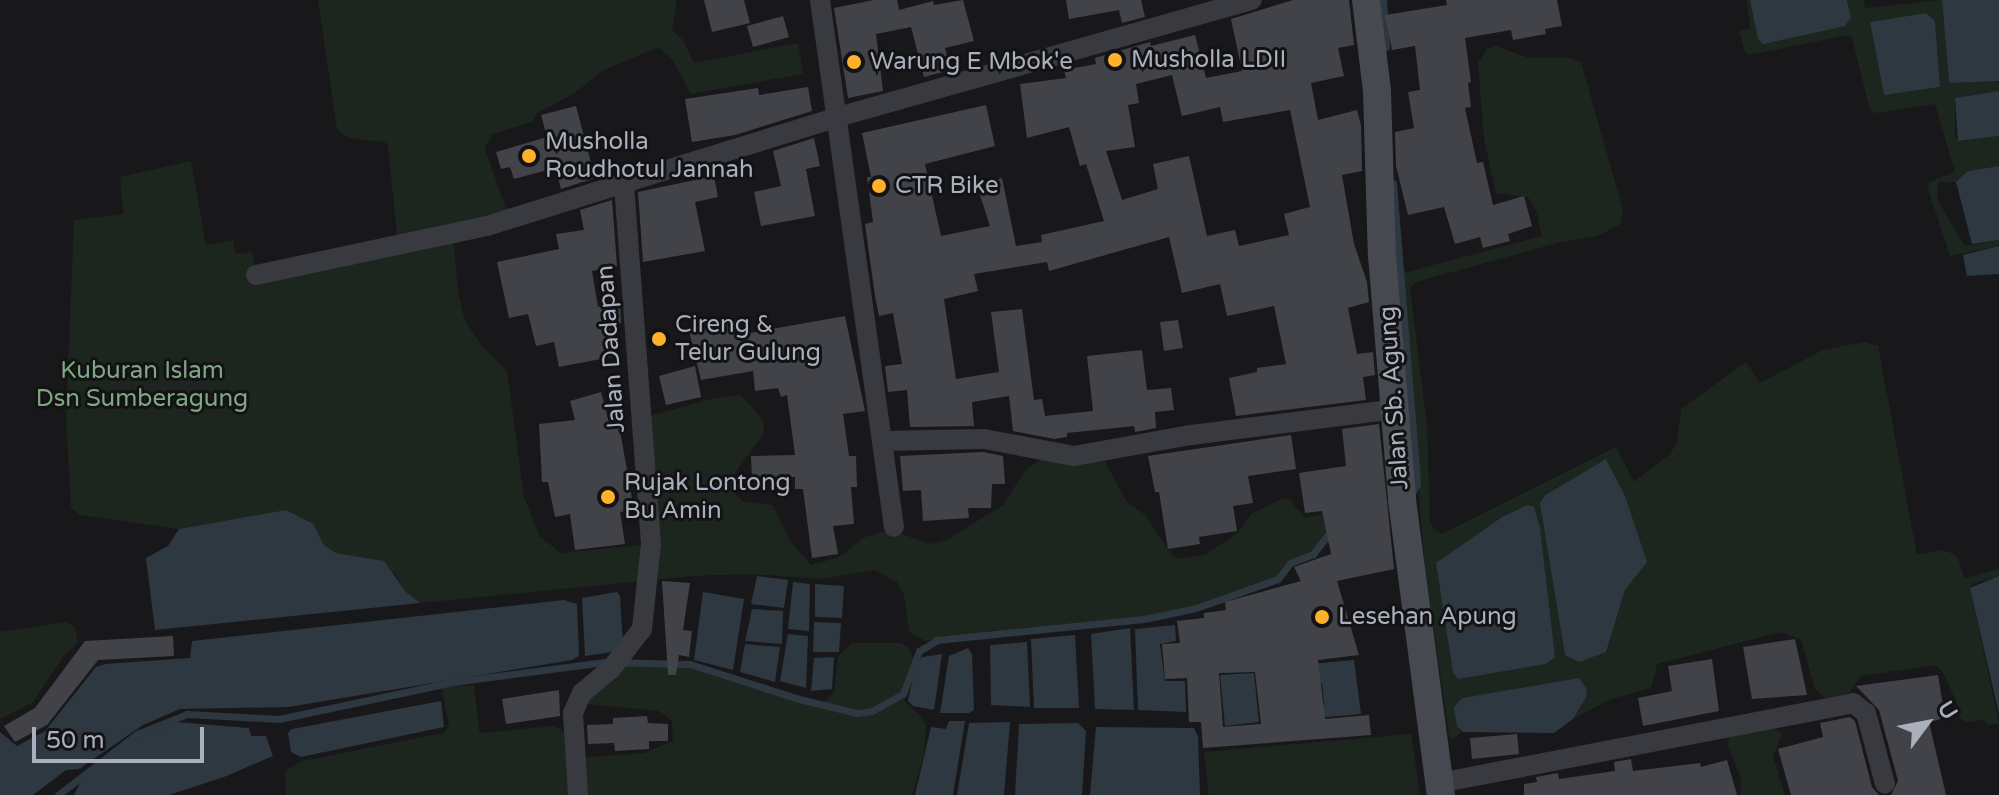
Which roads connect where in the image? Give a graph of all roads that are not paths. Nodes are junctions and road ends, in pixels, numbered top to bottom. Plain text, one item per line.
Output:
1 (820, 0) edge
2 (1252, 0) edge
3 (1366, 0) edge
4 (838, 117) junction
5 (624, 183) junction
6 (256, 275) dead end
7 (1397, 409) junction
8 (882, 441) junction
9 (894, 527) dead end
10 (1885, 784) dead end
11 (1440, 789) edge
12 (578, 795) edge

1 - 4 street
2 - 4 street
3 - 7 street, Jalan Sb. Agung
4 - 5 street
4 - 8 street
5 - 6 street
5 - 12 street, Jalan Dadapan
7 - 8 street
7 - 11 street, Jalan Sb. Agung
8 - 9 street
10 - 11 street

